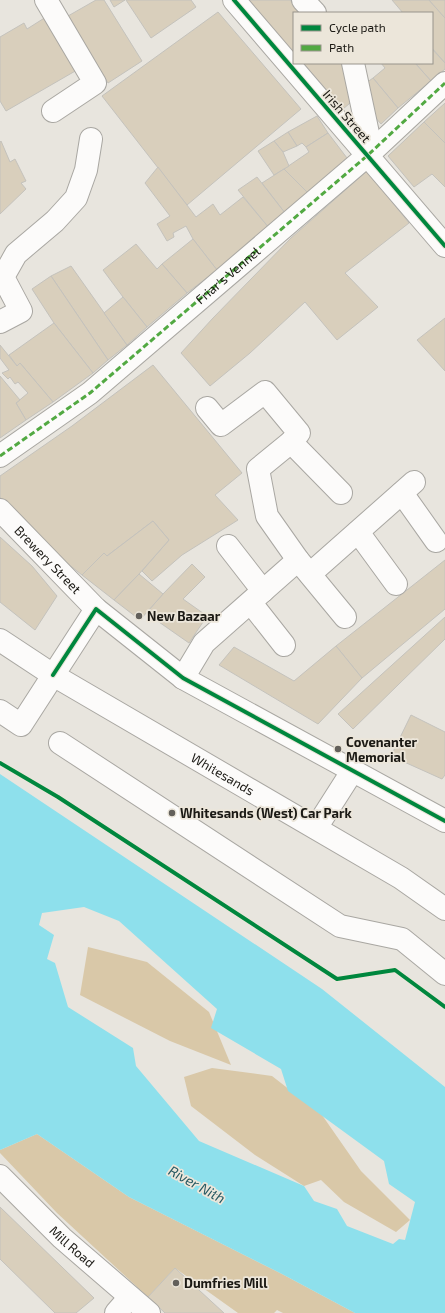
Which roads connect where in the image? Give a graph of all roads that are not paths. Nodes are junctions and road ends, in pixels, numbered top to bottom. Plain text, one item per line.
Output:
1 (46, 0) edge
2 (234, 0) edge
3 (303, 0) edge
4 (314, 12) edge
5 (353, 64) edge
6 (445, 83) edge
7 (53, 110) dead end
8 (91, 139) dead end
9 (368, 155) junction
10 (445, 246) edge
11 (0, 322) edge
12 (207, 408) dead end
13 (291, 442) junction
14 (0, 456) edge
15 (341, 493) dead end
16 (0, 510) edge
17 (358, 532) junction
18 (436, 541) dead end
19 (228, 546) dead end
20 (304, 567) junction
21 (396, 584) dead end
22 (257, 597) junction
23 (96, 609) junction
24 (345, 617) dead end
25 (0, 640) edge
26 (284, 645) dead end
27 (53, 675) junction
28 (184, 678) junction
29 (0, 711) edge
30 (10, 726) edge
31 (60, 744) dead end
32 (353, 770) junction
33 (445, 822) edge
34 (316, 828) junction
35 (445, 909) edge
36 (445, 974) edge
37 (0, 1176) edge
38 (130, 1296) junction
39 (116, 1313) edge
40 (149, 1313) edge

1 - 7 street
2 - 9 street, Irish Street
3 - 4 street
5 - 9 street
6 - 9 street, Friar's Vennel
8 - 11 street
9 - 10 street, Irish Street
9 - 14 street, Friar's Vennel
12 - 13 street
13 - 15 street
13 - 20 street
16 - 23 street, Brewery Street
17 - 18 street
17 - 20 street
17 - 21 street
19 - 22 street
20 - 22 street
20 - 24 street
22 - 26 street
22 - 28 street
23 - 27 street
23 - 28 street, Brewery Street
25 - 27 street, Whitesands
27 - 30 street
27 - 34 street, Whitesands
28 - 32 street, Brewery Street
29 - 30 street
31 - 36 street
32 - 33 street, Brewery Street
32 - 34 street
34 - 35 street, Whitesands
37 - 38 street, Mill Road
38 - 39 street
38 - 40 street, Mill Road

